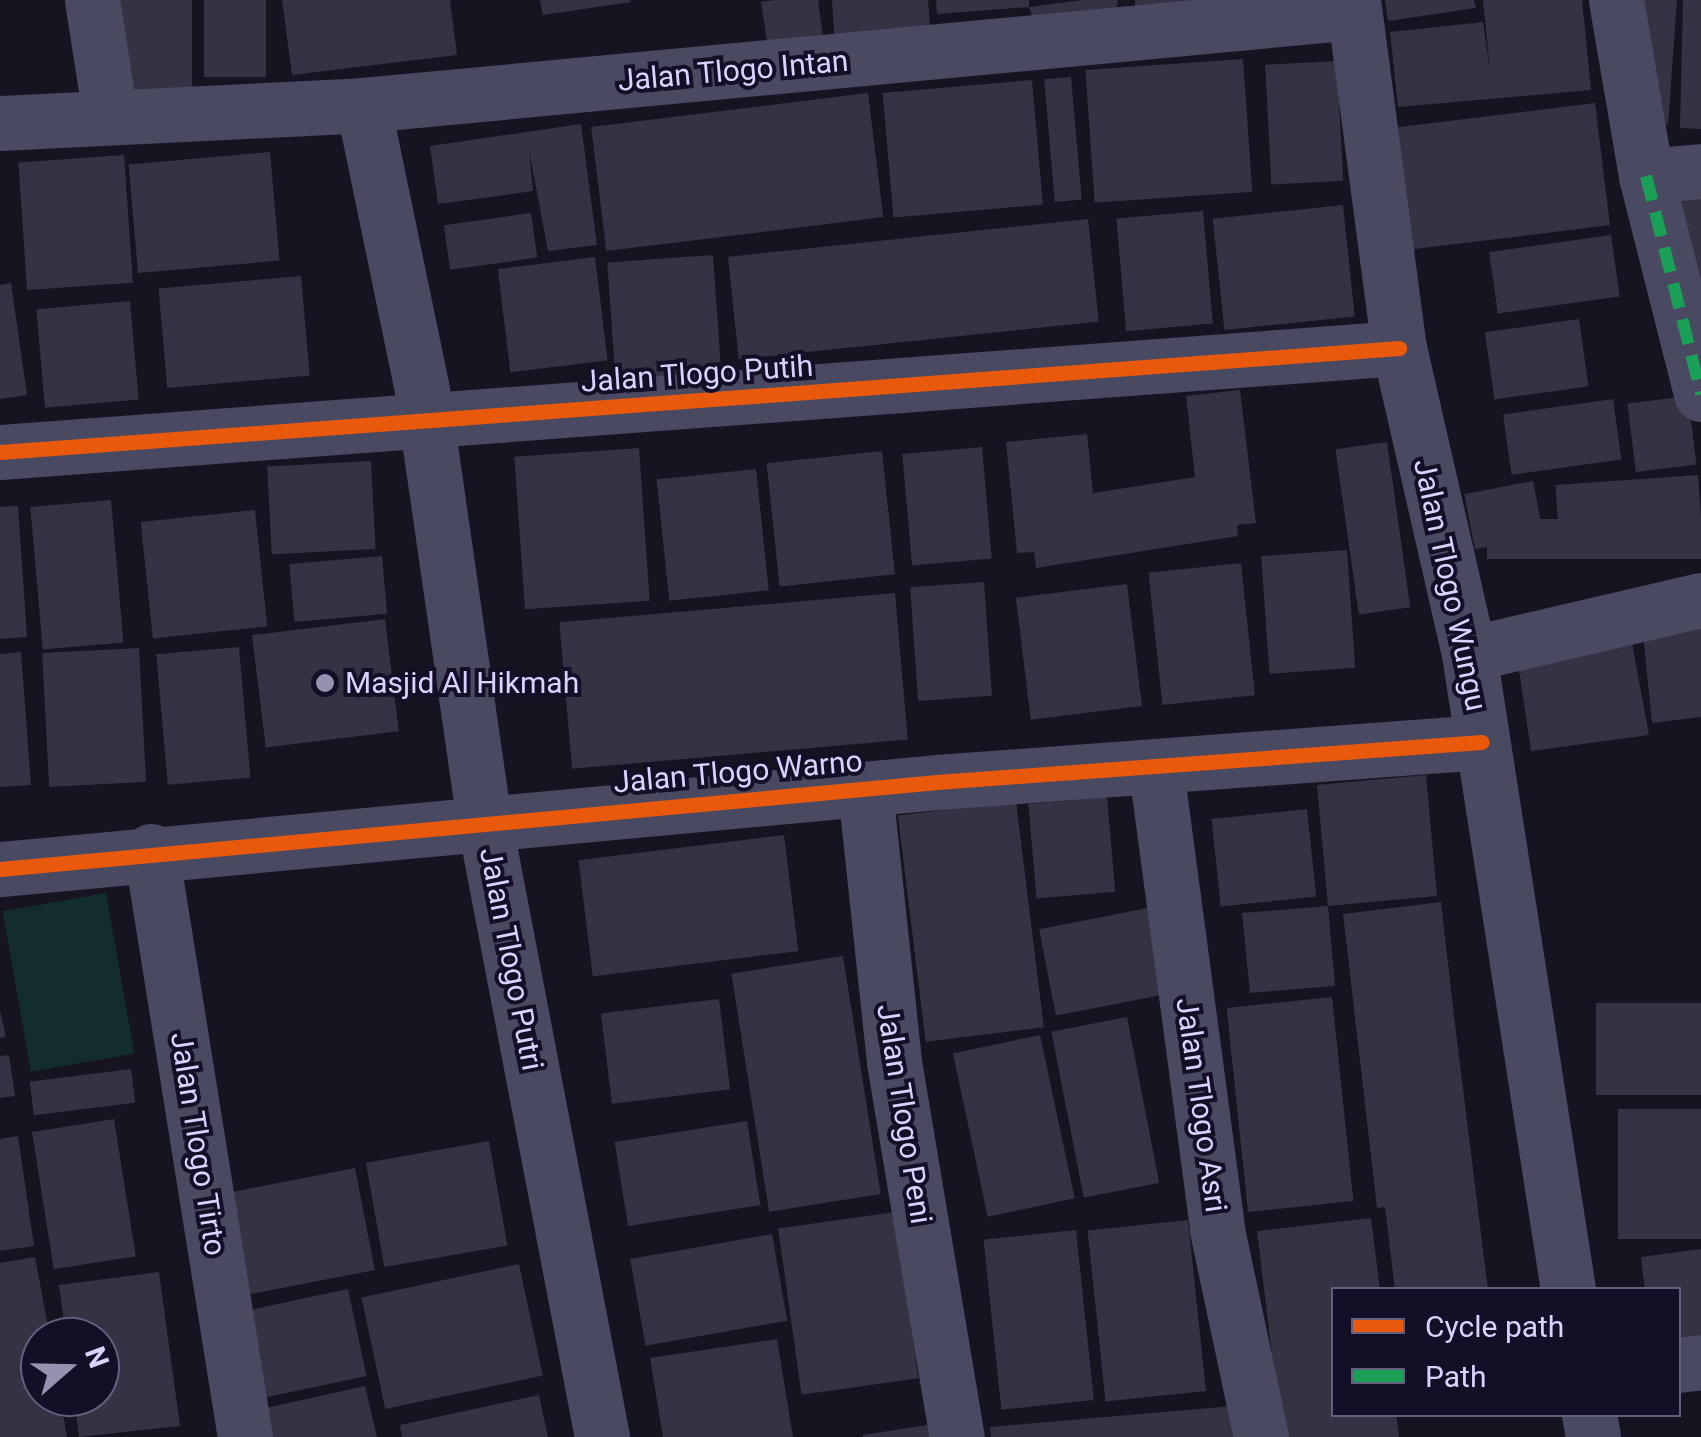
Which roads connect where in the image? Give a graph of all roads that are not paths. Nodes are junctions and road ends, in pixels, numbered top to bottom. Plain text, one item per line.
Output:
1 (92, 0) edge
2 (1616, 0) edge
3 (1354, 6) edge
4 (363, 105) junction
5 (110, 115) junction
6 (0, 122) edge
7 (1701, 170) edge
8 (1646, 176) junction
9 (1399, 348) junction
10 (1701, 394) edge
11 (426, 420) junction
12 (0, 452) edge
13 (1701, 600) edge
14 (1469, 654) junction
15 (1482, 742) junction
16 (1156, 770) junction
17 (865, 790) junction
18 (484, 820) junction
19 (151, 851) junction
20 (0, 869) edge
21 (1568, 1287) edge
22 (244, 1437) edge
23 (602, 1437) edge
24 (958, 1437) edge
25 (1261, 1437) edge

1 - 5 street
2 - 8 street
3 - 4 street, Jalan Tlogo Intan
3 - 9 street, Jalan Tlogo Wungu
4 - 5 street, Jalan Tlogo Intan
4 - 11 street, Jalan Tlogo Putri
5 - 6 street, Jalan Tlogo Intan
7 - 8 street
8 - 10 street
9 - 11 street, Jalan Tlogo Putih
9 - 14 street, Jalan Tlogo Wungu
11 - 12 street, Jalan Tlogo Putih
11 - 18 street, Jalan Tlogo Putri
13 - 14 street
14 - 15 street, Jalan Tlogo Wungu
15 - 16 street, Jalan Tlogo Warno
15 - 21 street, Jalan Tlogo Wungu
16 - 17 street, Jalan Tlogo Warno
16 - 25 street, Jalan Tlogo Asri
17 - 18 street, Jalan Tlogo Warno
17 - 24 street, Jalan Tlogo Peni
18 - 19 street, Jalan Tlogo Warno
18 - 23 street, Jalan Tlogo Putri
19 - 20 street, Jalan Tlogo Warno
19 - 22 street, Jalan Tlogo Tirto

